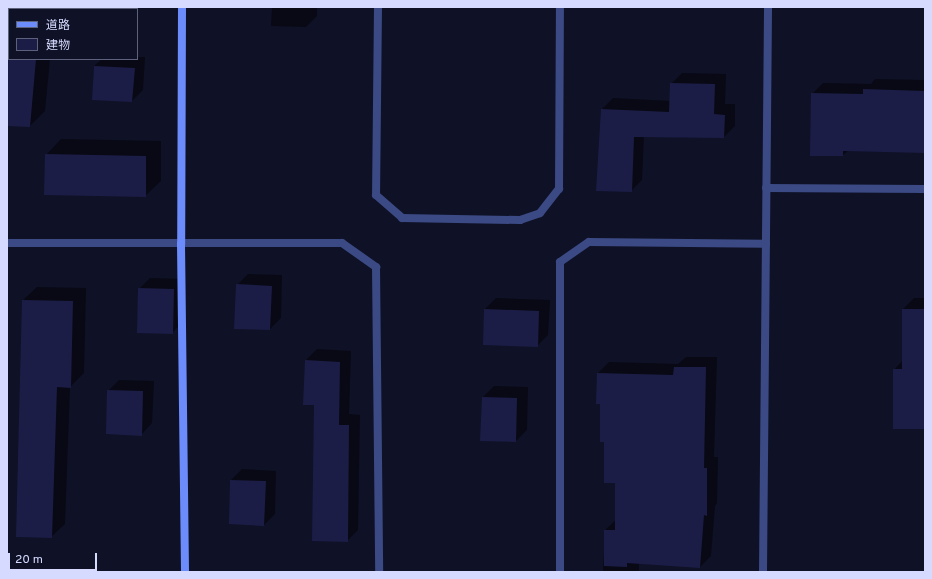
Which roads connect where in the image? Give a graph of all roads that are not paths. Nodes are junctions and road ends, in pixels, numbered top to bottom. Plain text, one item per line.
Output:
1 (182, 7) edge
2 (378, 7) edge
3 (560, 7) edge
4 (768, 7) edge
5 (766, 188) junction
6 (925, 189) edge
7 (7, 243) edge
8 (181, 244) junction
9 (766, 244) junction
10 (185, 572) edge
11 (379, 572) edge
12 (560, 572) edge
13 (763, 572) edge

1 - 8 street
2 - 3 street
4 - 5 street
5 - 6 street
5 - 9 street
7 - 8 street
8 - 10 street
8 - 11 street
9 - 12 street
9 - 13 street

